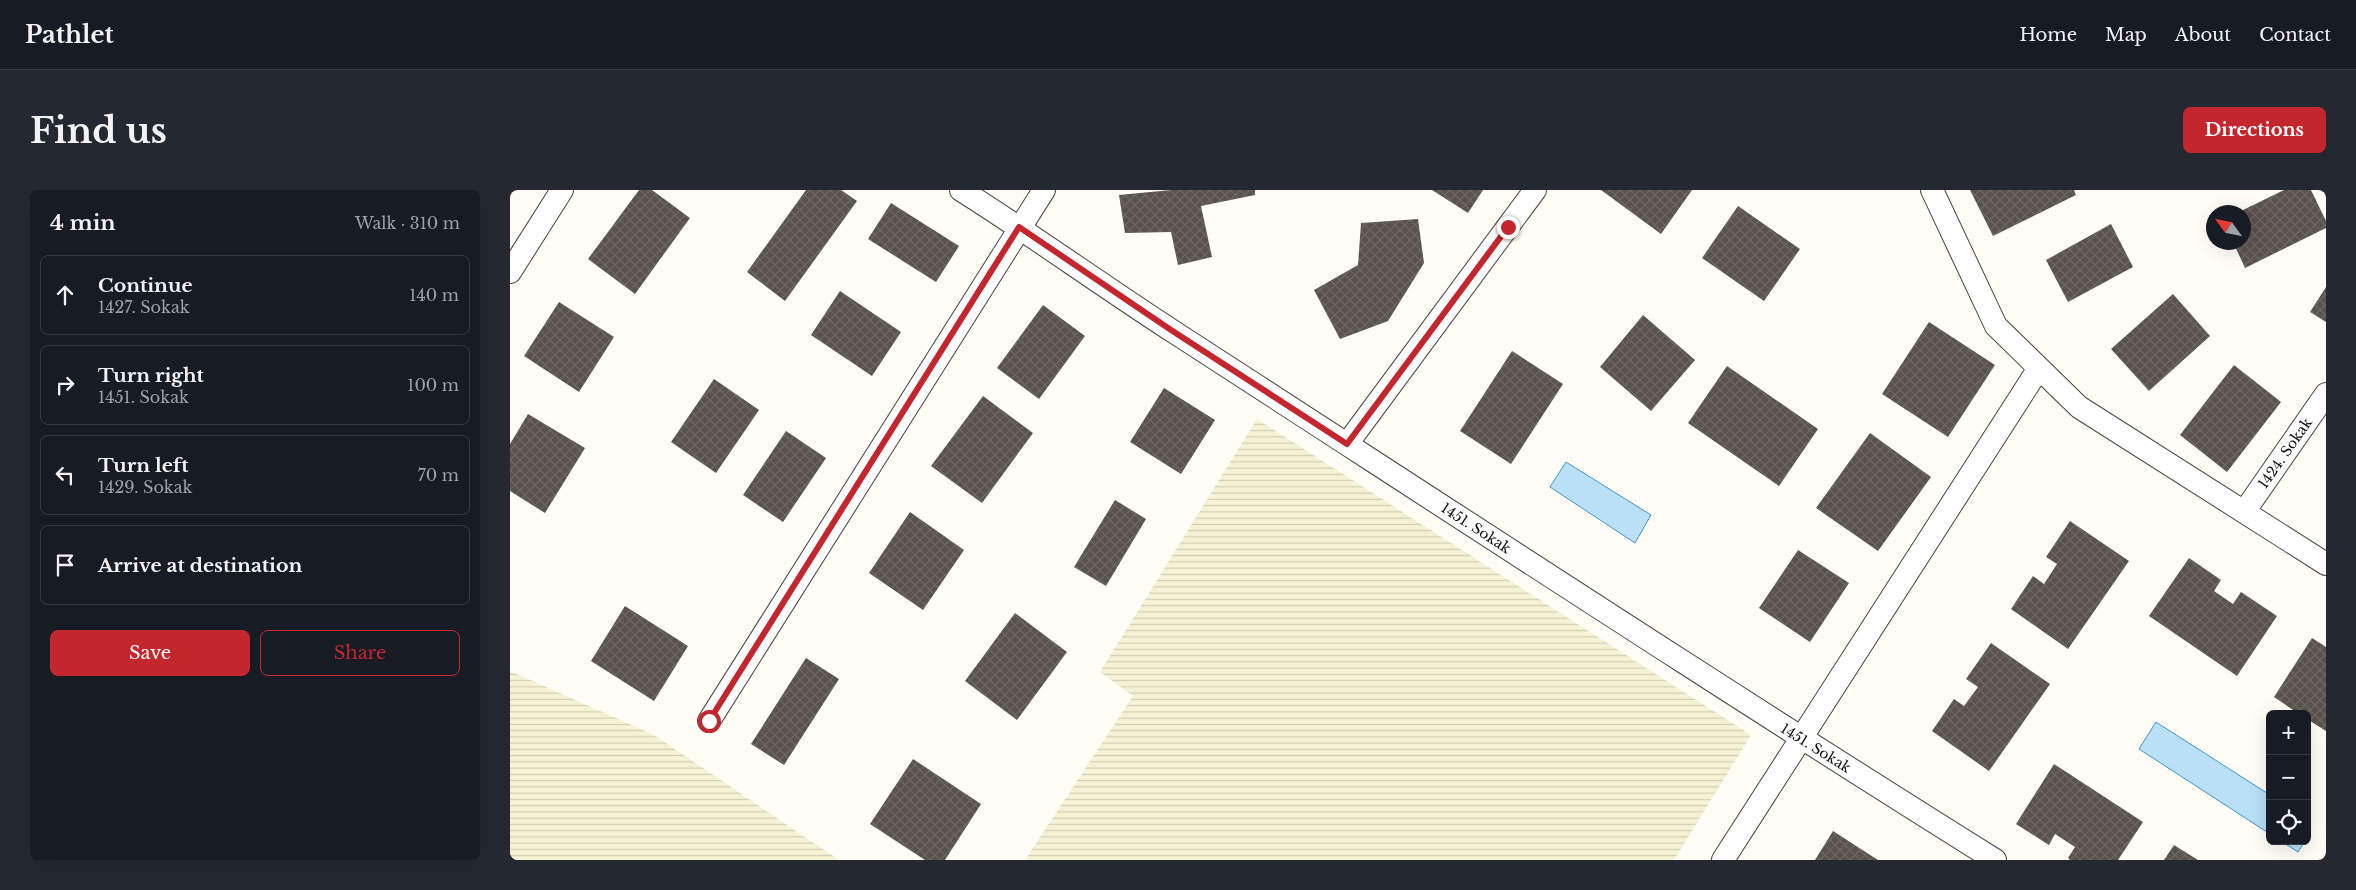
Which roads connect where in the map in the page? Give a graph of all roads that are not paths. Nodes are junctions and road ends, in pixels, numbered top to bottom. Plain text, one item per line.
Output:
1 (562, 190) edge
2 (961, 190) edge
3 (1044, 190) edge
4 (1535, 190) edge
5 (1932, 190) edge
6 (1019, 227) junction
7 (510, 272) edge
8 (2039, 368) junction
9 (2326, 394) edge
10 (1347, 444) junction
11 (2244, 512) junction
12 (2326, 564) edge
13 (709, 721) dead end
14 (1801, 738) junction
15 (1723, 860) edge
16 (1995, 860) edge

1 - 7 street
2 - 6 street, 1451. Sokak
3 - 6 street
4 - 10 street
5 - 8 street
6 - 10 street, 1451. Sokak
6 - 13 street
8 - 11 street
8 - 14 street
9 - 11 street, 1424. Sokak
10 - 14 street, 1451. Sokak
11 - 12 street
14 - 15 street
14 - 16 street, 1451. Sokak

